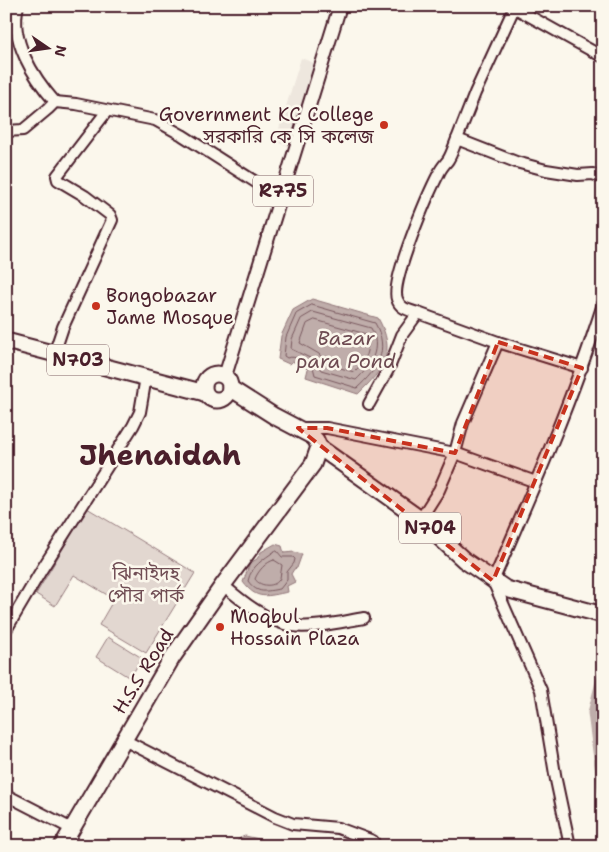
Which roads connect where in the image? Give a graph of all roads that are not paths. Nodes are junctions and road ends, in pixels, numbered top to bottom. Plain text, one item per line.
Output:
1 (18, 6) edge
2 (333, 6) edge
3 (340, 6) edge
4 (515, 7) edge
5 (603, 57) edge
6 (55, 102) junction
7 (107, 111) junction
8 (6, 131) edge
9 (457, 139) junction
10 (603, 178) edge
11 (276, 195) junction
12 (603, 304) edge
13 (418, 313) junction
14 (6, 341) edge
15 (498, 342) junction
16 (54, 354) junction
17 (582, 368) junction
18 (149, 378) junction
19 (218, 382) junction
20 (368, 404) dead end
21 (274, 416) junction
22 (298, 428) junction
23 (319, 446) junction
24 (455, 452) junction
25 (536, 482) junction
26 (420, 520) junction
27 (493, 581) junction
28 (223, 585) junction
29 (603, 615) edge
30 (364, 618) dead end
31 (6, 630) edge
32 (124, 740) junction
33 (6, 795) edge
34 (72, 829) junction
35 (62, 846) edge
36 (376, 846) edge
37 (570, 846) edge

1 - 6 street
2 - 11 main road, R775
3 - 19 main road, R775
4 - 5 street
4 - 9 street
6 - 7 street
6 - 8 street
7 - 11 street
7 - 16 street
9 - 10 street
9 - 13 street
11 - 19 main road, R775
12 - 17 street
13 - 15 street
13 - 20 street
14 - 16 highway, N703
15 - 17 street
15 - 24 street
16 - 18 highway, N703
17 - 25 street
18 - 19 highway, N703
18 - 31 street
19 - 21 highway, N703
19 - 21 highway, N703
21 - 22 highway, N703
22 - 23 highway, N703
22 - 24 street
23 - 26 highway, N704
23 - 28 highway, H.S.S Road
24 - 25 street
24 - 26 street
25 - 27 street
26 - 27 highway, N704
27 - 29 highway, N704
27 - 37 street
28 - 30 street
28 - 32 highway, H.S.S Road
32 - 34 highway, H.S.S Road
32 - 36 street
33 - 34 street
34 - 35 highway, H.S.S Road

